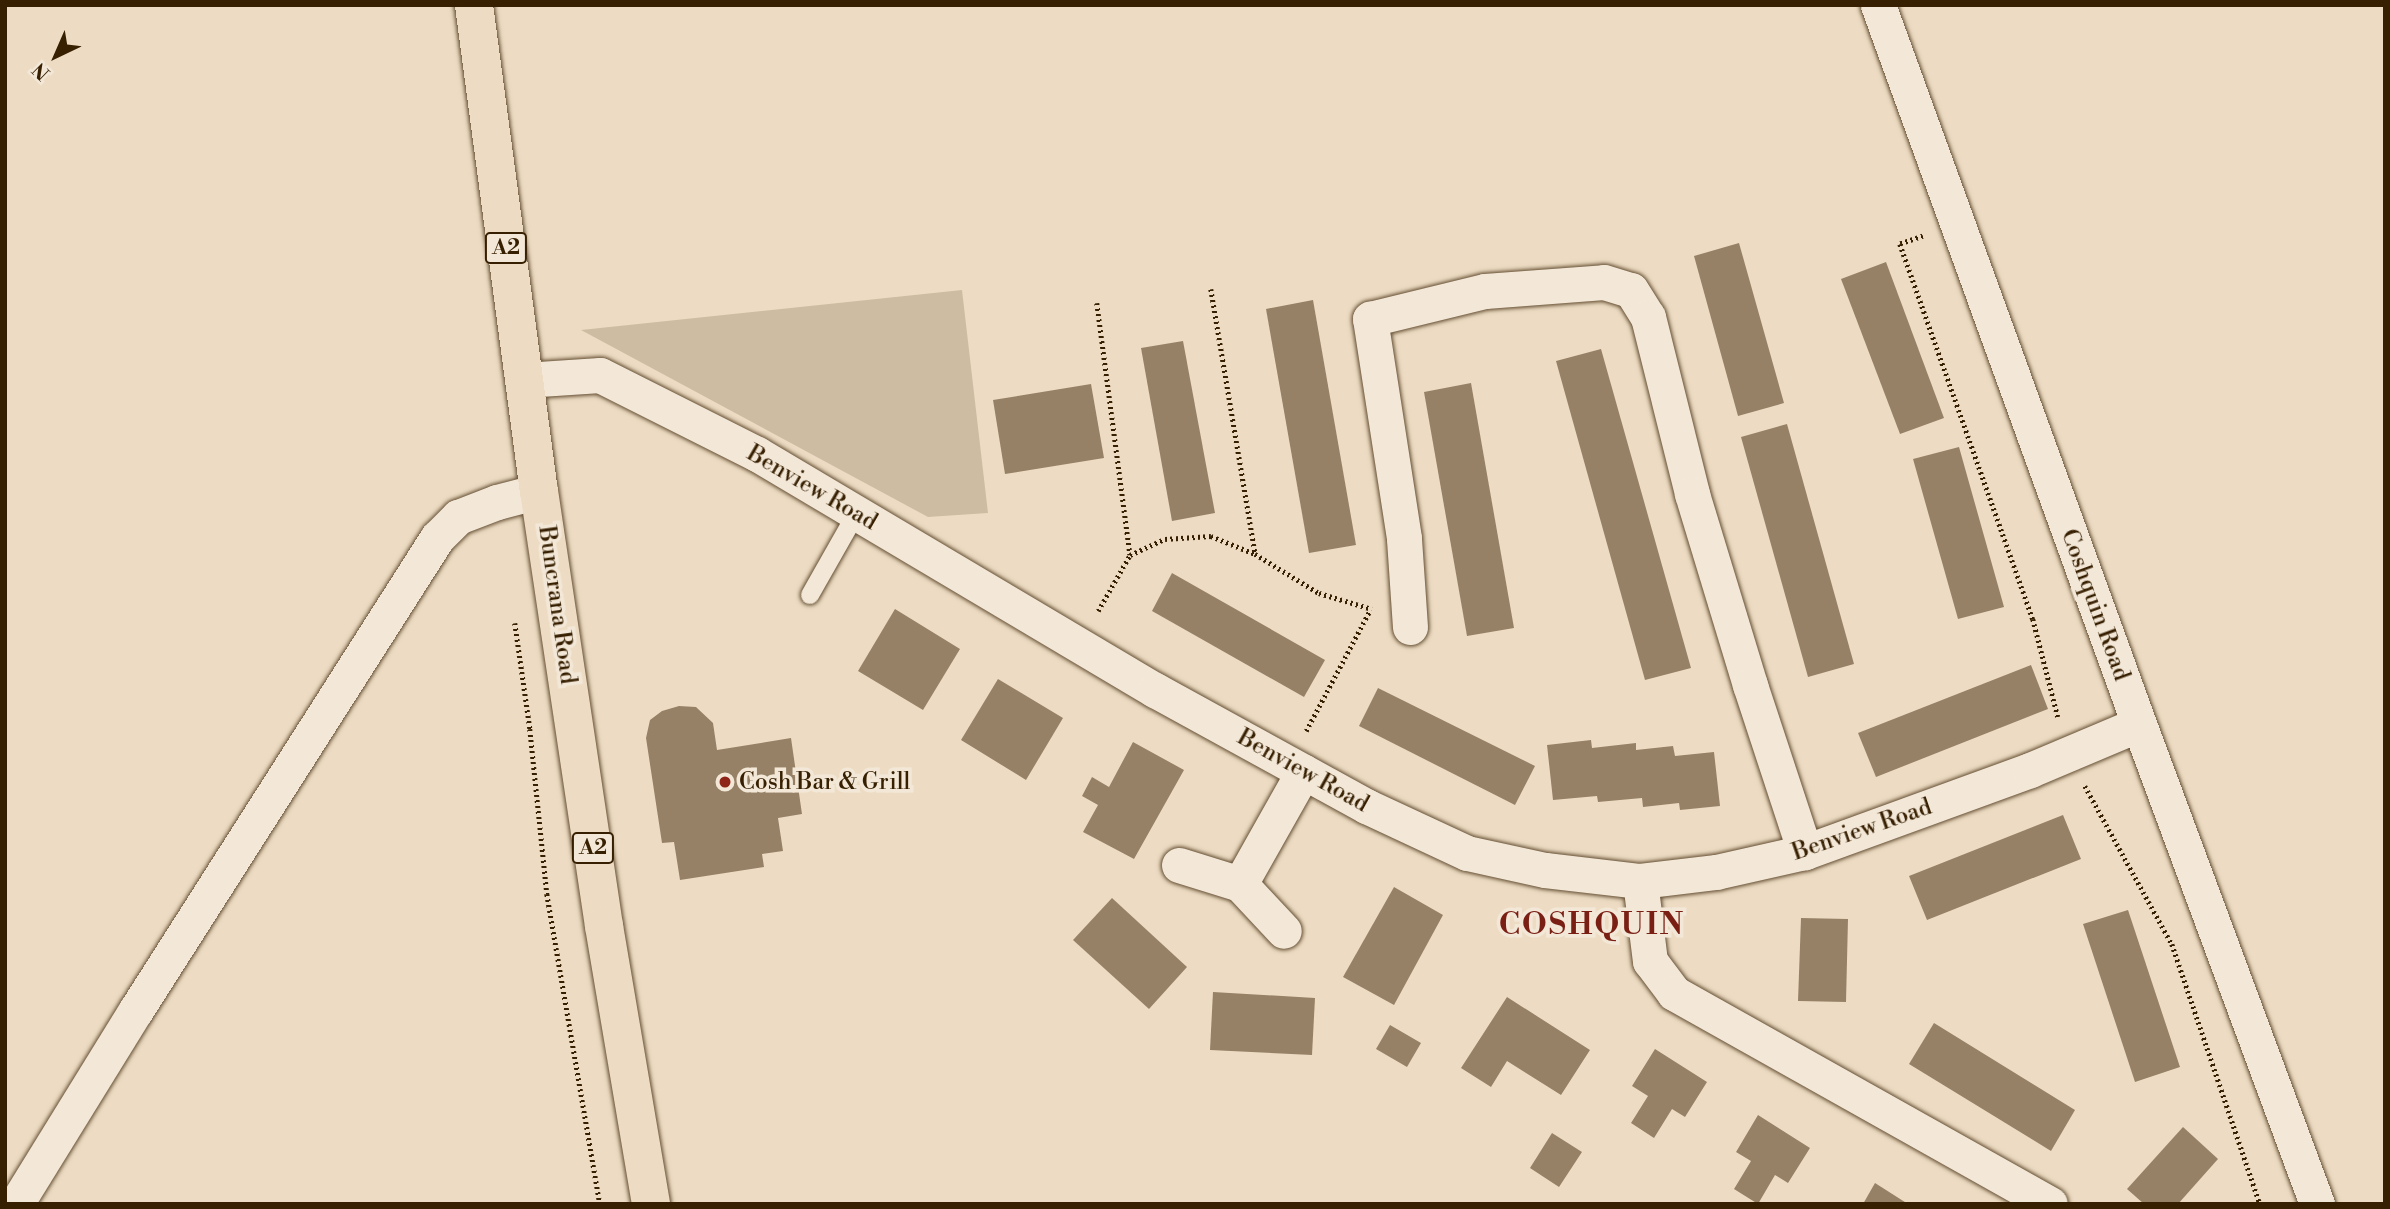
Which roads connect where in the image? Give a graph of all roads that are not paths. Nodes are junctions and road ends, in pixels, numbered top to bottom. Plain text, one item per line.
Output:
1 (474, 5) edge
2 (1878, 5) edge
3 (524, 380) junction
4 (540, 491) junction
5 (856, 514) junction
6 (810, 595) dead end
7 (1410, 627) road end
8 (2139, 724) junction
9 (1296, 768) junction
10 (1805, 852) junction
11 (1178, 865) dead end
12 (1640, 881) junction
13 (1240, 884) junction
14 (1284, 930) dead end
15 (16, 1204) edge
16 (651, 1204) edge
17 (2050, 1204) edge
18 (2317, 1204) edge

1 - 3 highway, Buncrana Road / A2
2 - 8 street, Coshquin Road
3 - 4 highway, Buncrana Road / A2
3 - 5 street, Benview Road
4 - 15 street
4 - 16 highway, Buncrana Road / A2
5 - 6 lane
5 - 9 street, Benview Road
7 - 10 street
8 - 10 street, Benview Road
8 - 18 street, Coshquin Road
9 - 12 street, Benview Road
9 - 13 street
10 - 12 street, Benview Road
11 - 13 street
12 - 17 street
13 - 14 street

